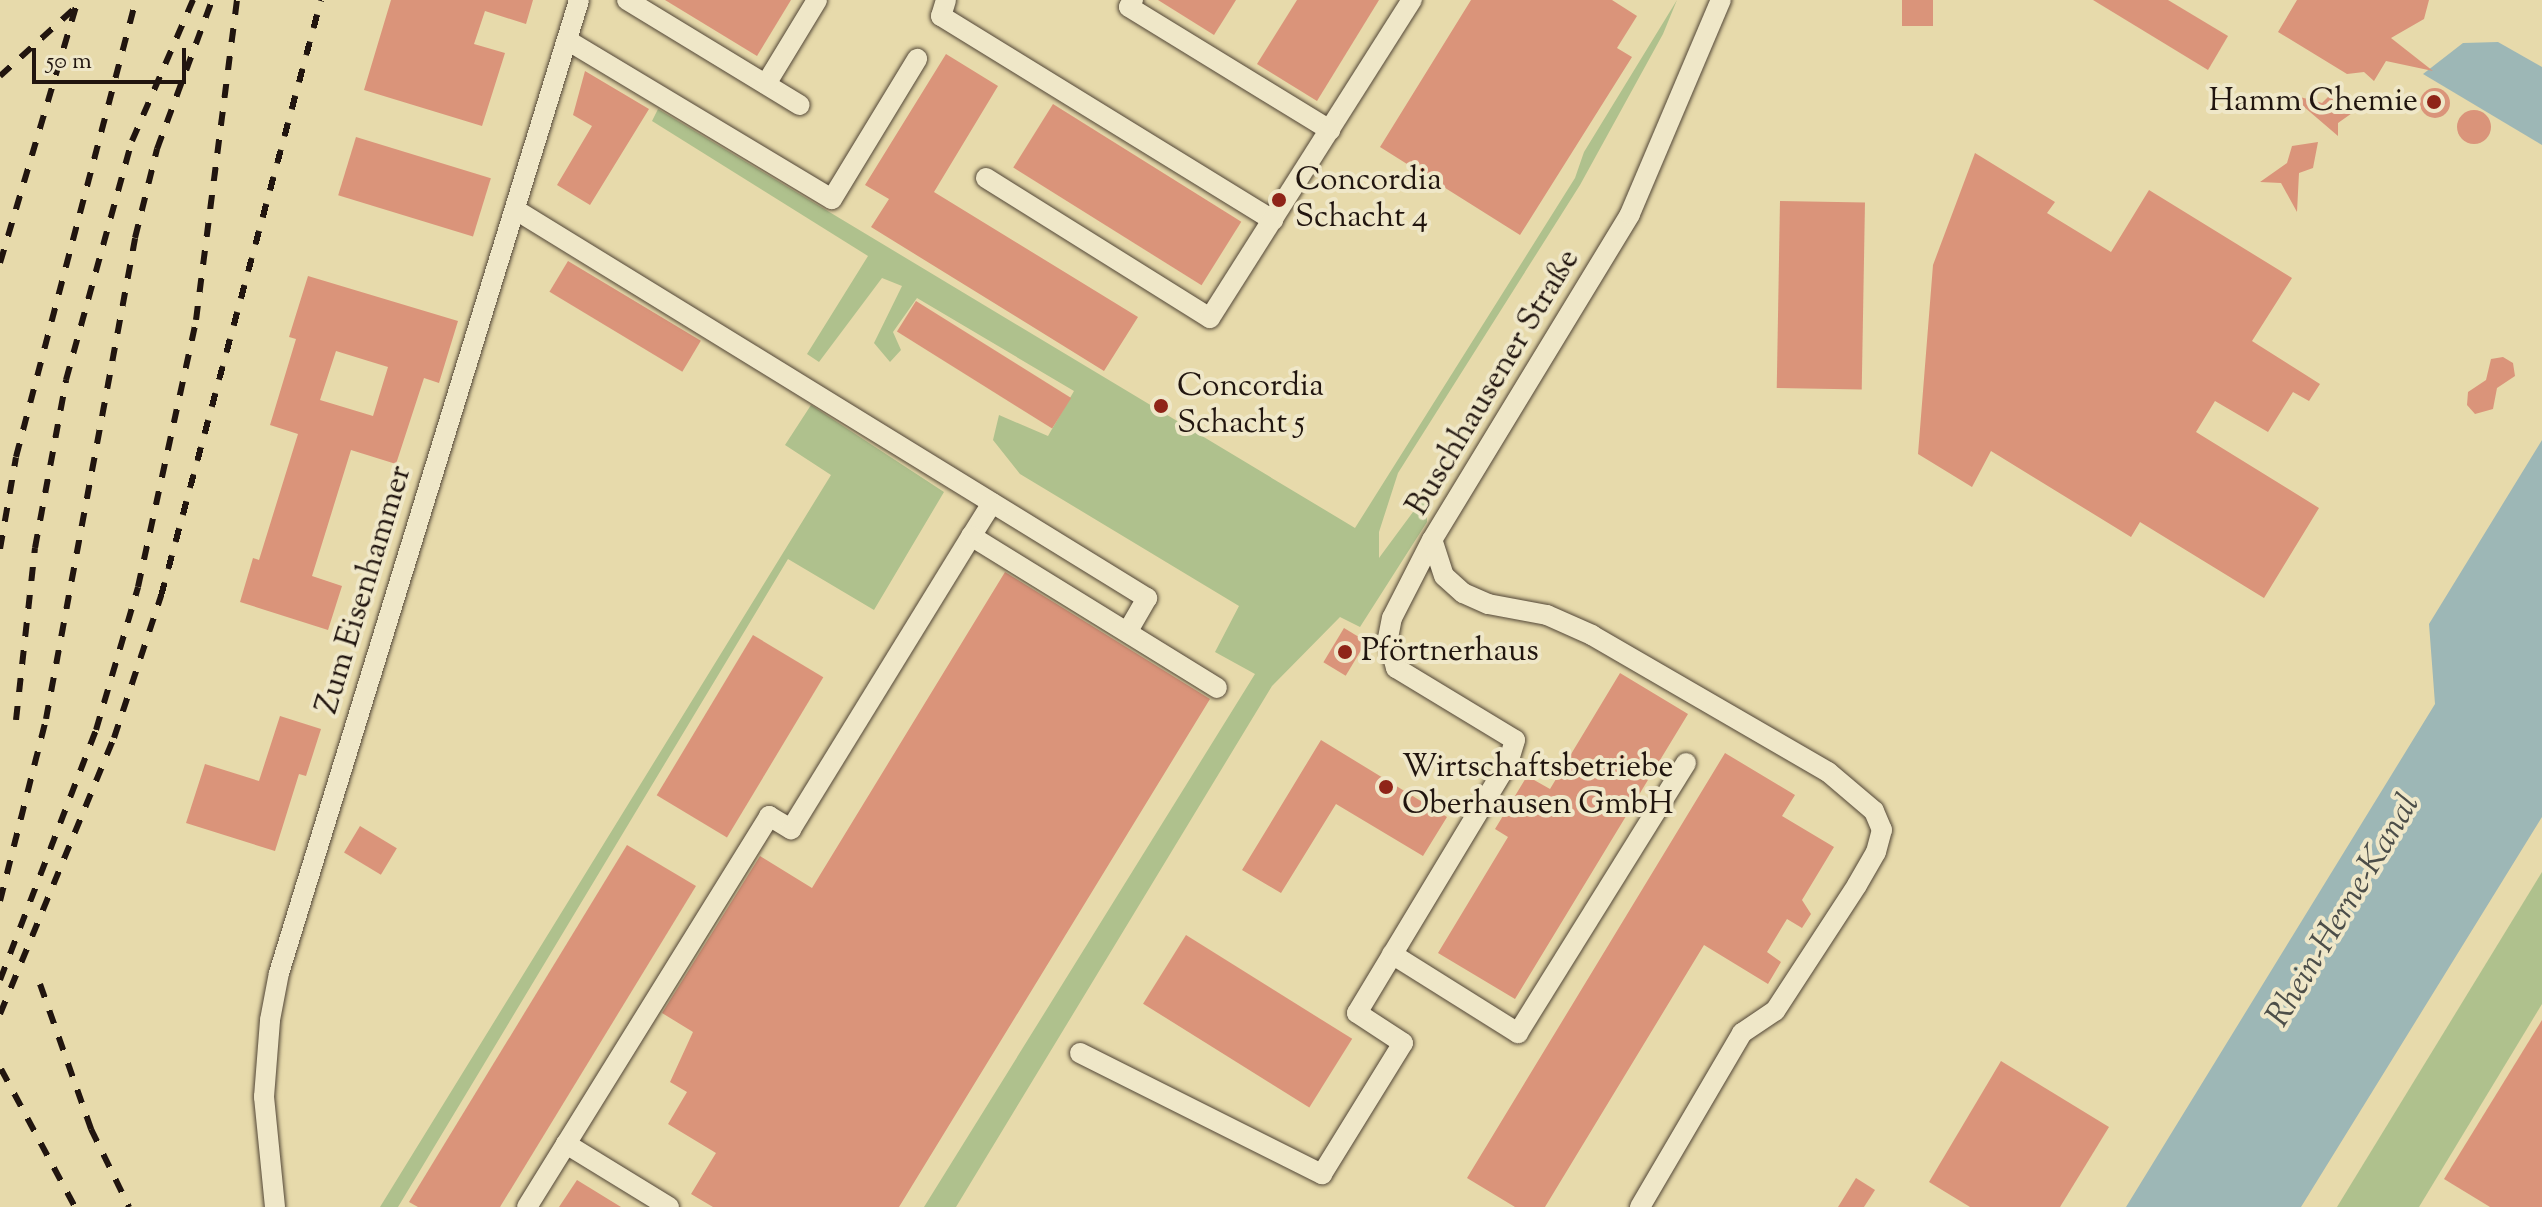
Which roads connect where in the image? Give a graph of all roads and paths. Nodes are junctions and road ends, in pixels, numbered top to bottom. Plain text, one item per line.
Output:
1 (579, 0) edge
2 (627, 0) edge
3 (817, 0) edge
4 (946, 0) edge
5 (1133, 0) edge
6 (1412, 0) edge
7 (1721, 0) edge
8 (567, 40) junction
9 (917, 59) dead end
10 (766, 84) junction
11 (800, 105) dead end
12 (1330, 130) junction
13 (986, 178) dead end
14 (516, 210) junction
15 (1273, 220) junction
16 (992, 503) junction
17 (971, 536) junction
18 (1432, 540) junction
19 (1127, 632) junction
20 (1217, 688) dead end
21 (1686, 763) dead end
22 (1392, 954) junction
23 (1080, 1053) dead end
24 (566, 1144) junction
25 (275, 1207) edge
26 (527, 1207) edge
27 (669, 1207) edge
28 (1640, 1207) edge

1 - 8 street, Zum Eisenhammer
2 - 10 street
3 - 10 street
4 - 15 street
5 - 12 street
6 - 12 street
7 - 18 street, Buschhausener Straße
8 - 9 street
8 - 14 street, Zum Eisenhammer
10 - 11 street
12 - 15 street
13 - 15 street
14 - 16 street
14 - 25 street, Zum Eisenhammer
16 - 17 street
16 - 19 street
17 - 19 street
17 - 24 street
18 - 22 street
18 - 28 street, Buschhausener Straße
19 - 20 street
21 - 22 street
22 - 23 street
24 - 26 street
24 - 27 street

